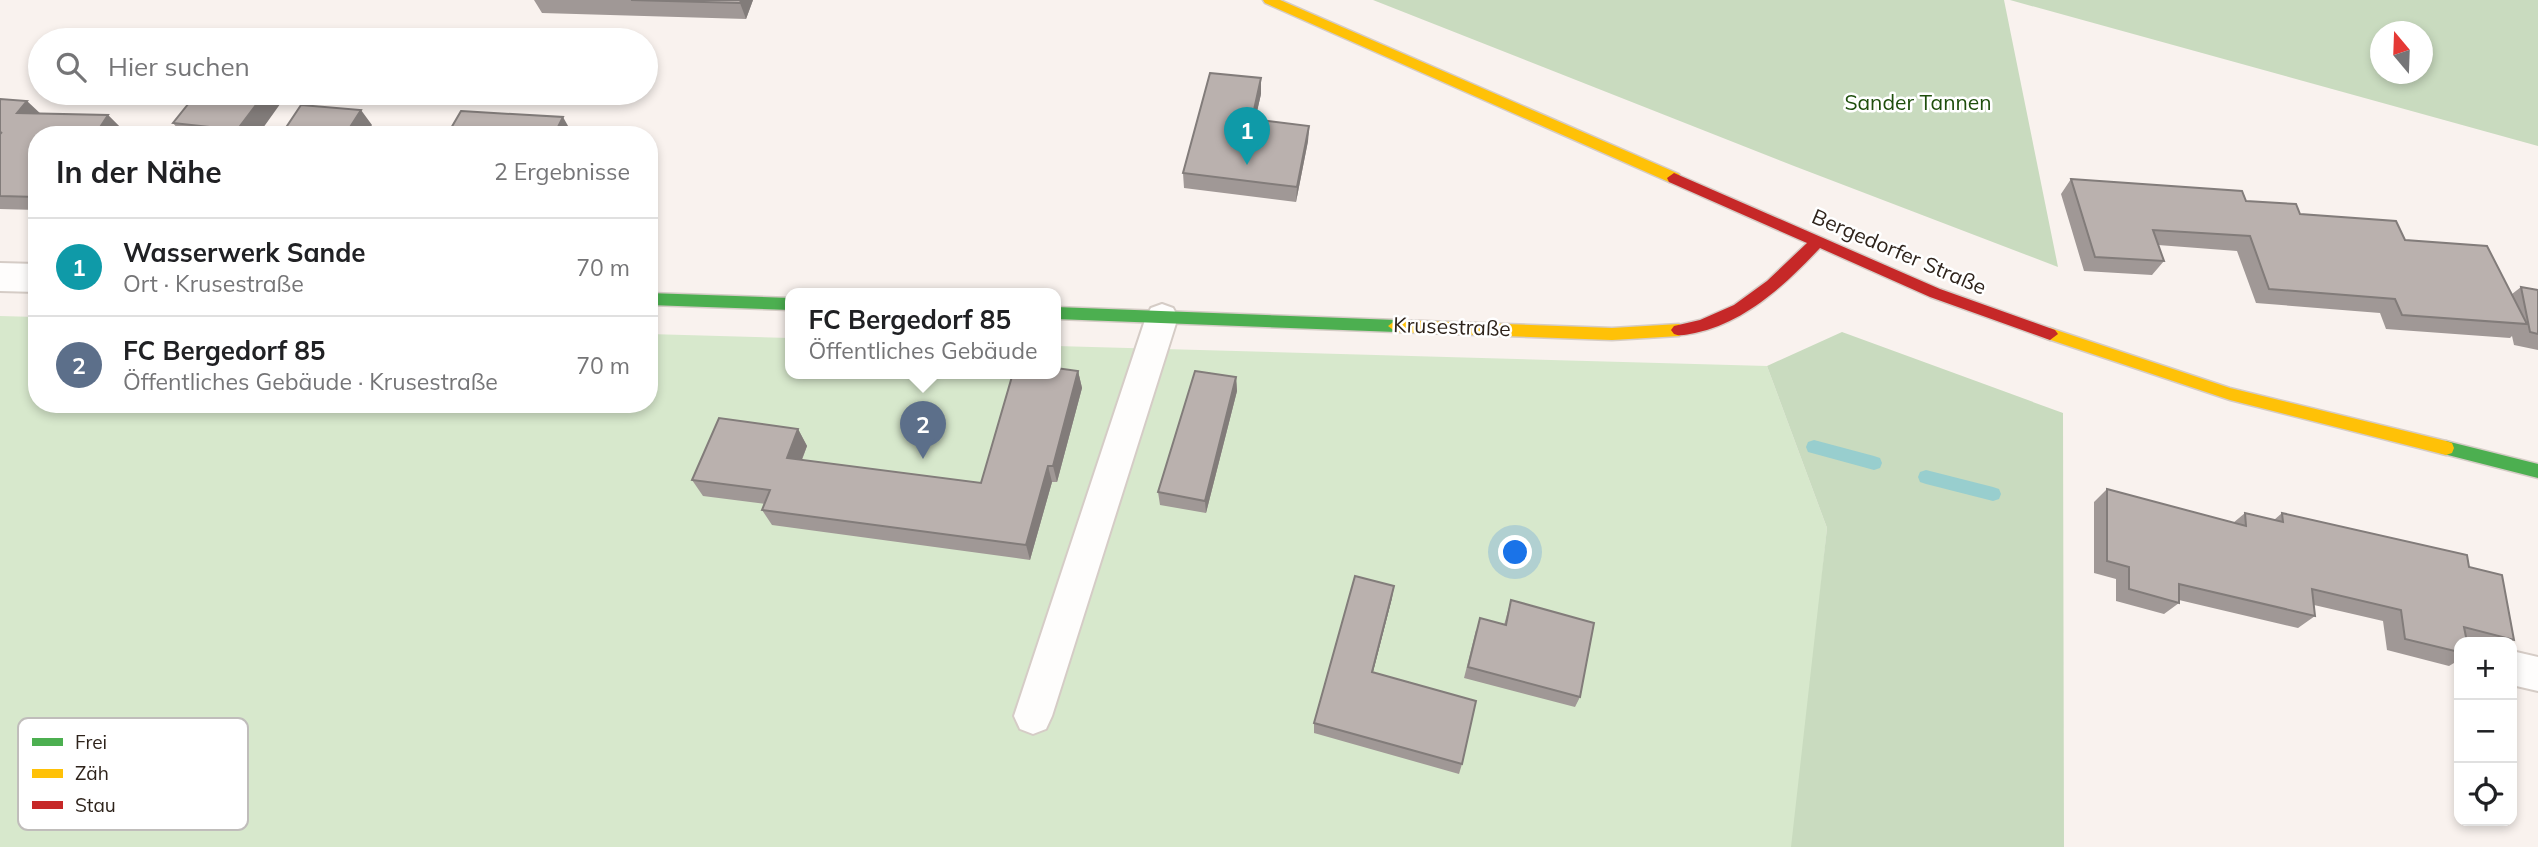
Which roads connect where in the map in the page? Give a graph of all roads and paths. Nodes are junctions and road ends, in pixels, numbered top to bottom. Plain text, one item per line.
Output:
1 (1269, 0) edge
2 (1818, 241) junction
3 (0, 277) edge
4 (28, 278) edge
5 (658, 299) edge
6 (785, 304) edge
7 (1061, 313) edge
8 (1162, 317) junction
9 (2538, 471) edge
10 (2517, 669) edge
11 (2538, 674) edge
12 (1033, 716) dead end

1 - 2 main road, Bergedorfer Straße
2 - 8 main road, Krusestraße
2 - 9 main road, Bergedorfer Straße
3 - 4 street
5 - 6 main road
7 - 8 main road, Krusestraße
8 - 12 lane
10 - 11 lane

